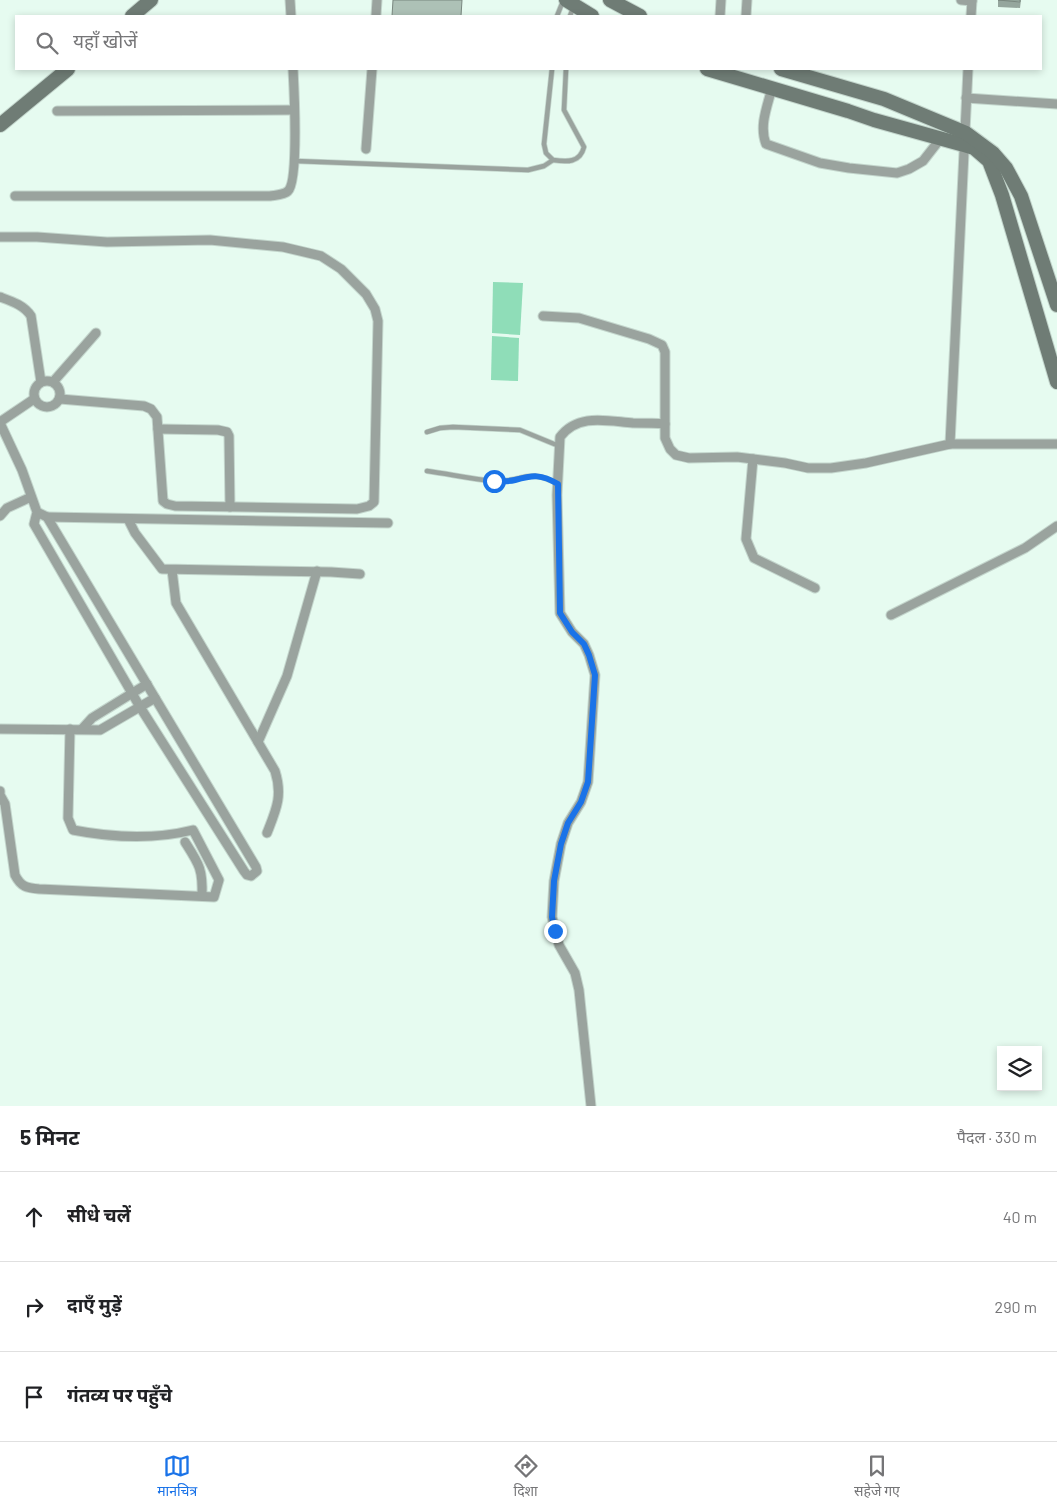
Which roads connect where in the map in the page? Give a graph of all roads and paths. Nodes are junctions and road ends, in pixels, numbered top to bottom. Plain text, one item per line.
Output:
1 (151, 0) edge
2 (290, 0) edge
3 (377, 0) edge
4 (721, 0) edge
5 (747, 0) edge
6 (961, 0) edge
7 (972, 0) edge
8 (613, 1) edge
9 (570, 4) edge
10 (133, 15) edge
11 (291, 15) edge
12 (376, 15) edge
13 (558, 15) edge
14 (590, 15) edge
15 (638, 15) edge
16 (720, 15) edge
17 (746, 15) edge
18 (971, 15) edge
19 (67, 70) edge
20 (293, 70) edge
21 (372, 70) edge
22 (552, 70) edge
23 (566, 70) edge
24 (710, 70) edge
25 (784, 70) edge
26 (968, 70) edge
27 (772, 88) junction
28 (966, 98) junction
29 (1057, 104) edge
30 (294, 110) junction
31 (57, 111) dead end
32 (0, 125) edge
33 (941, 138) junction
34 (965, 139) junction
35 (366, 149) dead end
36 (553, 160) junction
37 (295, 161) junction
38 (15, 196) dead end
39 (0, 237) edge
40 (0, 296) edge
41 (1057, 305) edge
42 (543, 316) dead end
43 (96, 333) dead end
44 (41, 382) junction
45 (53, 382) junction
46 (1057, 382) edge
47 (34, 399) junction
48 (60, 399) junction
49 (0, 422) edge
50 (665, 424) junction
51 (158, 429) junction
52 (427, 432) dead end
53 (4, 436) edge
54 (950, 444) junction
55 (1057, 444) edge
56 (559, 446) junction
57 (753, 459) junction
58 (427, 471) dead end
59 (558, 484) junction
60 (32, 497) junction
61 (230, 508) junction
62 (37, 512) junction
63 (0, 516) edge
64 (48, 517) junction
65 (128, 519) junction
66 (388, 523) dead end
67 (1057, 526) edge
68 (172, 570) junction
69 (317, 571) junction
70 (360, 574) dead end
71 (815, 588) dead end
72 (891, 615) dead end
73 (147, 684) junction
74 (133, 694) junction
75 (155, 698) junction
76 (140, 707) junction
77 (0, 729) edge
78 (70, 729) junction
79 (82, 729) junction
80 (258, 742) junction
81 (0, 791) edge
82 (0, 795) edge
83 (267, 834) dead end
84 (185, 842) dead end
85 (202, 896) junction
86 (591, 1106) edge

1 - 10 street
2 - 11 street
3 - 12 street
4 - 16 street
5 - 17 street
6 - 7 street
7 - 18 street
8 - 15 street
9 - 13 lane
9 - 14 street
19 - 32 street
20 - 30 street
21 - 35 street
22 - 36 lane
23 - 36 lane
24 - 27 street
25 - 34 street
26 - 28 street
27 - 33 street
27 - 33 street
28 - 29 street
28 - 34 street
30 - 31 street
30 - 37 street
33 - 34 street
34 - 41 street
34 - 46 street
34 - 54 street
36 - 37 lane
37 - 38 street
39 - 61 street
40 - 44 street
42 - 50 street
43 - 45 street
44 - 45 street
44 - 47 street
45 - 48 street
47 - 48 street
47 - 49 street
48 - 51 street
49 - 53 street
50 - 56 street
50 - 57 street
51 - 61 street
51 - 61 street
52 - 56 lane
53 - 60 street
54 - 55 street
54 - 57 street
56 - 59 street
57 - 71 street
58 - 59 lane
59 - 86 street
60 - 62 street
60 - 63 street
62 - 64 street
62 - 74 street
64 - 65 street
64 - 73 street
65 - 66 street
65 - 68 street
67 - 72 street
68 - 69 street
68 - 80 street
69 - 70 street
69 - 80 street
73 - 74 street
73 - 75 street
74 - 76 street
74 - 79 street
75 - 76 street
75 - 76 street
76 - 79 street
77 - 78 street
78 - 79 street
78 - 85 street
80 - 83 street
81 - 82 street
82 - 85 street
84 - 85 street

